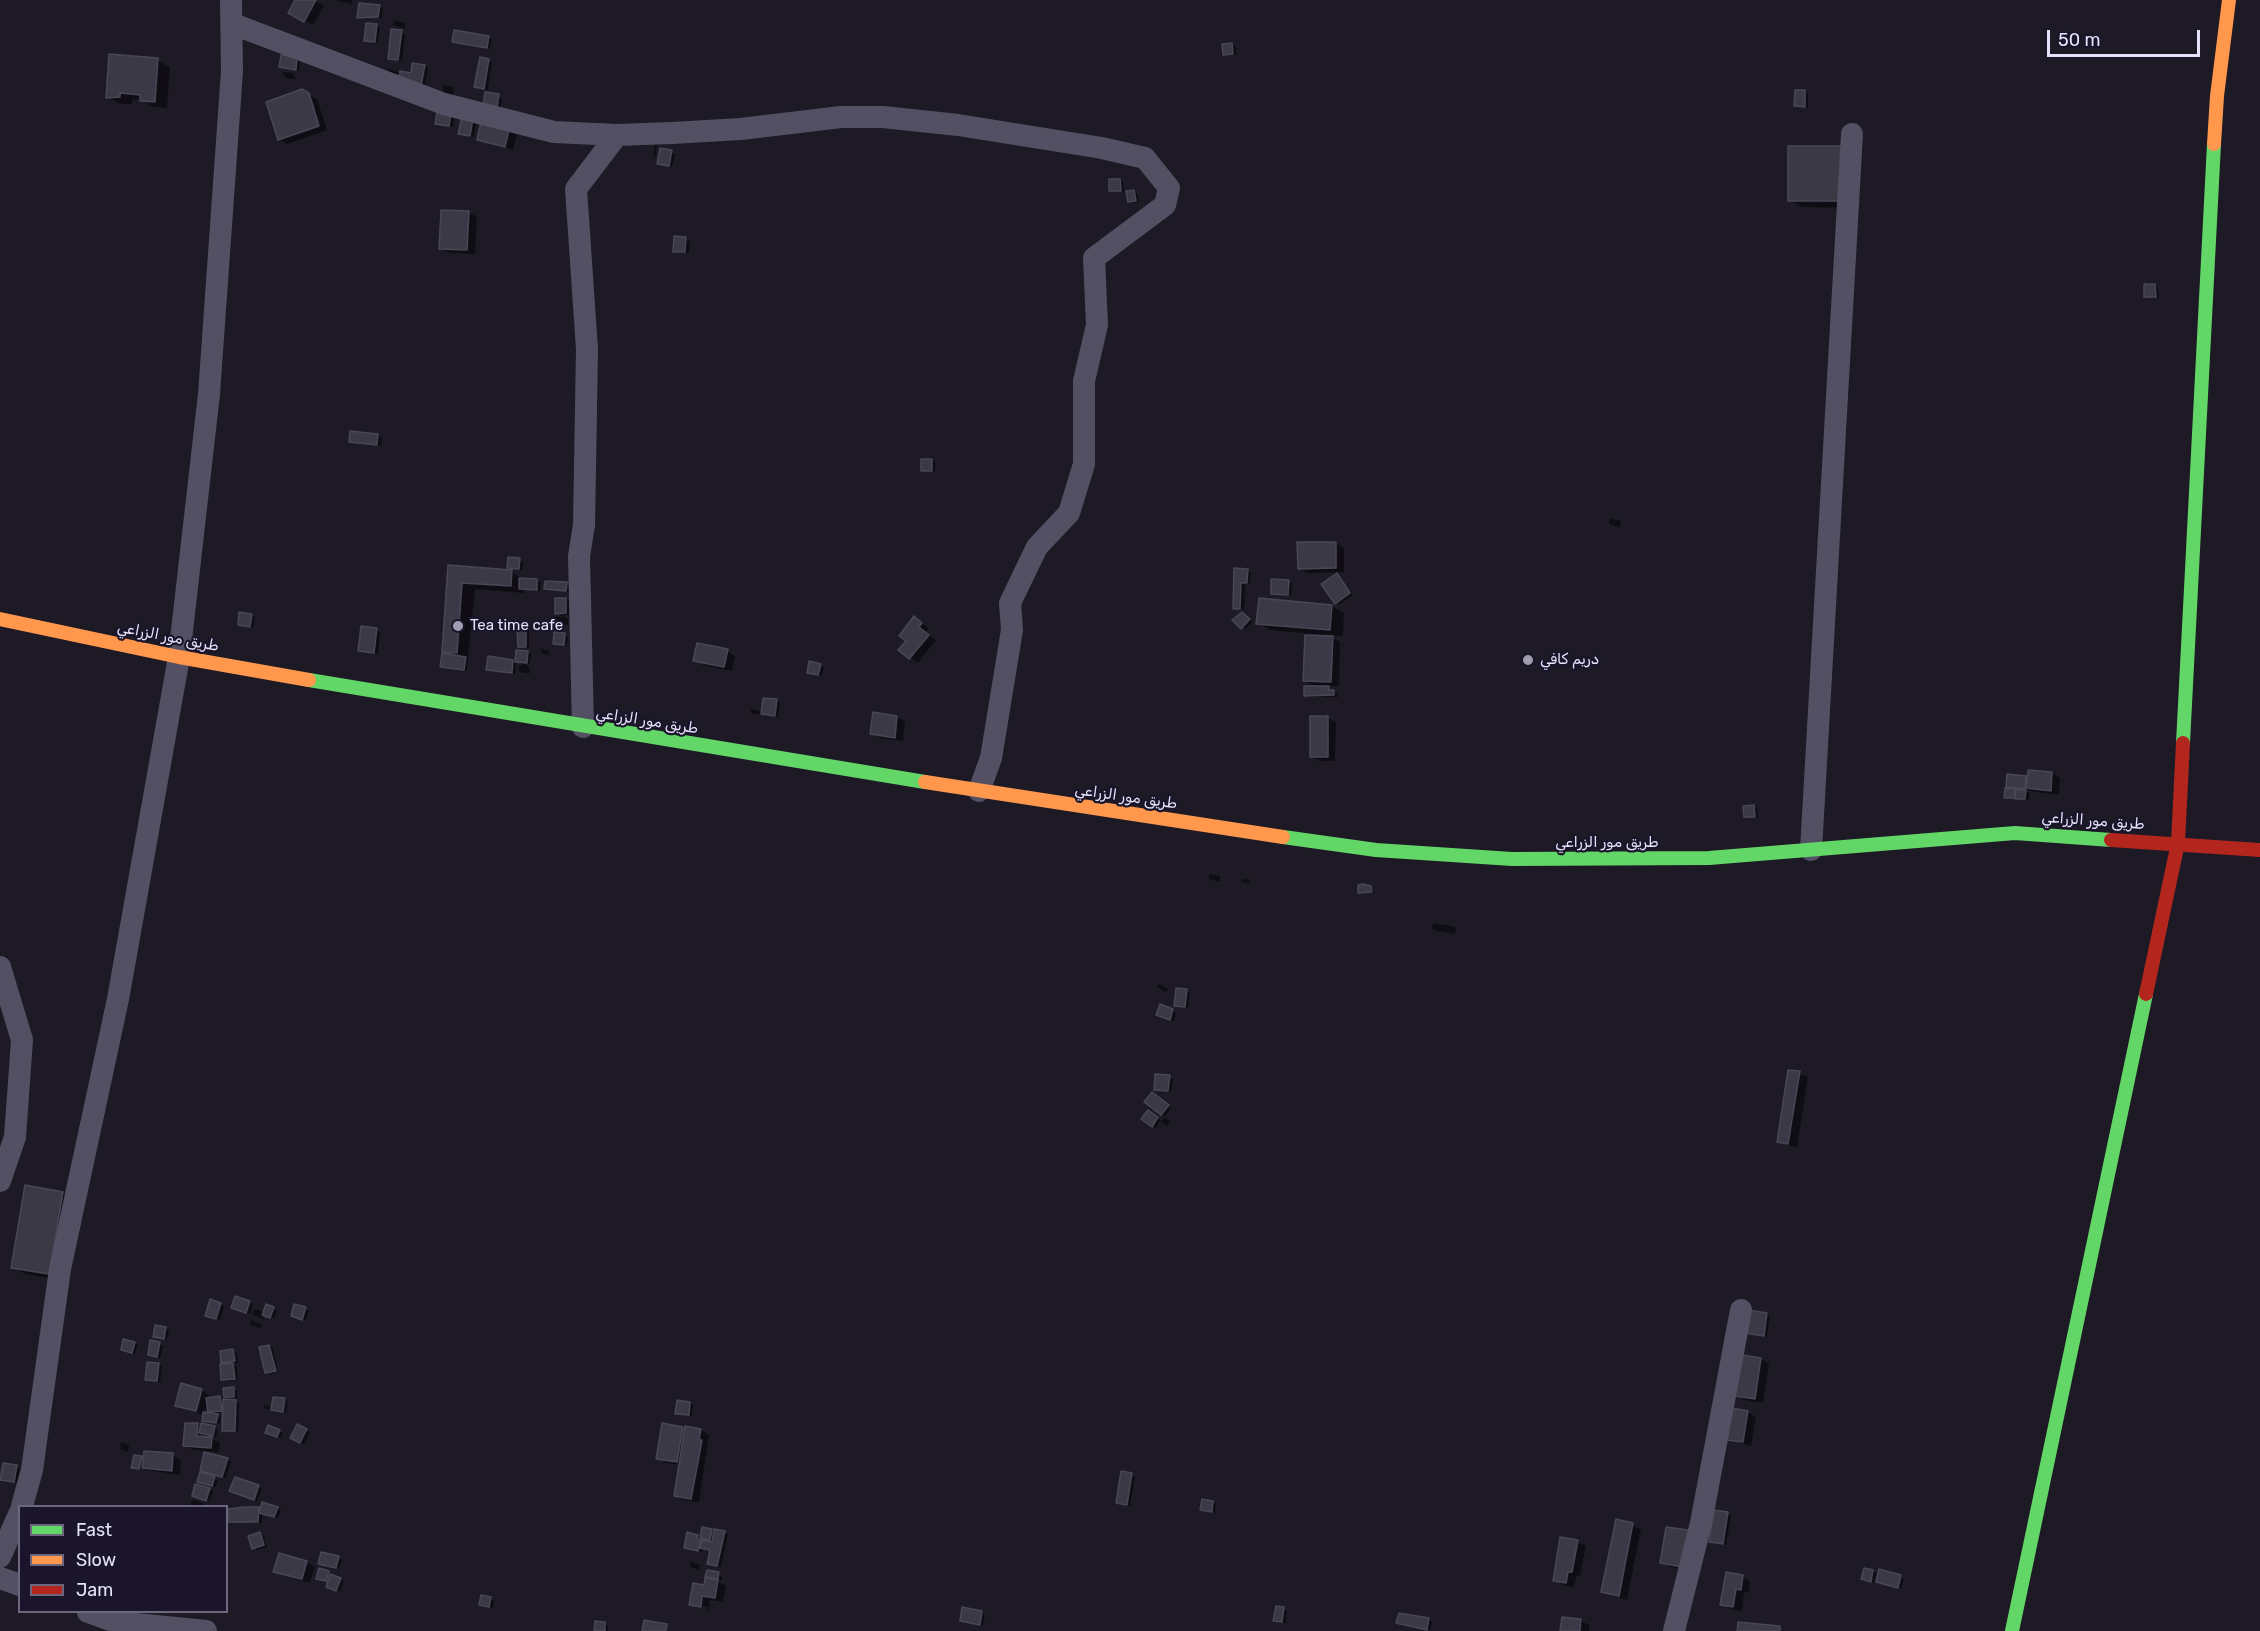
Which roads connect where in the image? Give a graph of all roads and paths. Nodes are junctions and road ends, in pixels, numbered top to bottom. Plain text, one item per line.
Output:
1 (231, 0) edge
2 (2229, 0) edge
3 (233, 24) junction
4 (1852, 134) dead end
5 (617, 135) junction
6 (0, 619) edge
7 (179, 657) junction
8 (583, 727) junction
9 (979, 791) junction
10 (2178, 843) junction
11 (1811, 850) junction
12 (2260, 850) edge
13 (0, 967) edge
14 (0, 1181) edge
15 (1741, 1310) dead end
16 (22, 1505) edge
17 (18, 1516) edge
18 (0, 1557) edge
19 (0, 1578) edge
20 (18, 1584) edge
21 (92, 1613) edge
22 (115, 1626) edge
23 (206, 1631) edge
24 (1674, 1631) edge
25 (2012, 1631) edge

1 - 3 street
2 - 10 street
3 - 5 street
3 - 7 street
4 - 11 street
5 - 8 street
5 - 9 street
6 - 7 street, طريق مور الزراعي
7 - 8 street, طريق مور الزراعي
7 - 16 street
8 - 9 street, طريق مور الزراعي
9 - 11 street, طريق مور الزراعي
10 - 11 street, طريق مور الزراعي
10 - 12 street, طريق مور الزراعي
10 - 25 street
13 - 14 street
15 - 24 street
17 - 18 street
19 - 20 street
21 - 22 street
22 - 23 street

